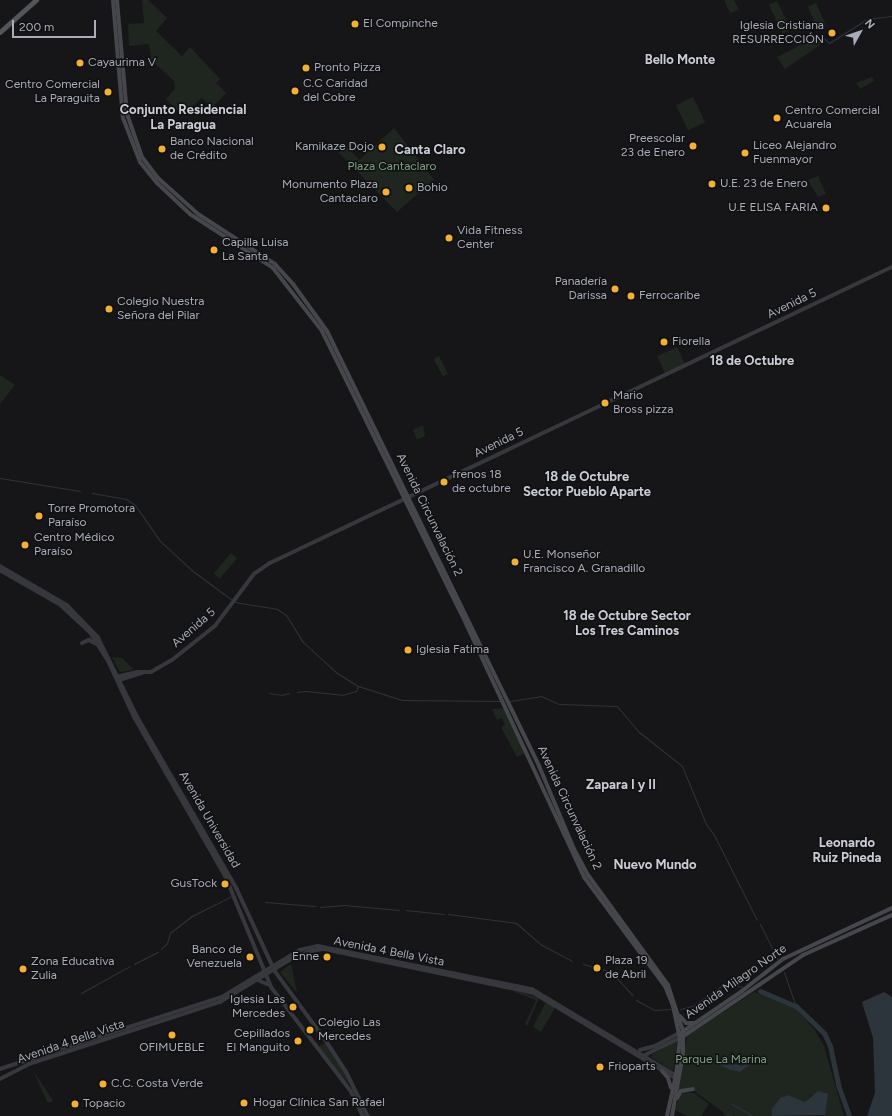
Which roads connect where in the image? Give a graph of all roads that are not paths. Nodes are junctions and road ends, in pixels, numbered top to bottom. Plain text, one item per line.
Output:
1 (32, 0) edge
2 (36, 0) edge
3 (113, 0) edge
4 (118, 0) edge
5 (0, 28) edge
6 (0, 32) edge
7 (892, 267) edge
8 (407, 498) junction
9 (0, 566) edge
10 (0, 570) edge
11 (82, 643) dead end
12 (98, 644) junction
13 (143, 673) junction
14 (132, 677) junction
15 (119, 678) junction
16 (126, 690) junction
17 (504, 698) junction
18 (508, 707) junction
19 (892, 908) edge
20 (892, 915) edge
21 (380, 959) junction
22 (273, 968) junction
23 (265, 973) junction
24 (258, 980) junction
25 (271, 986) junction
26 (679, 1015) junction
27 (698, 1021) junction
28 (681, 1032) junction
29 (681, 1037) junction
30 (637, 1050) junction
31 (646, 1055) junction
32 (638, 1056) junction
33 (0, 1069) edge
34 (662, 1071) junction
35 (677, 1078) junction
36 (0, 1079) edge
37 (693, 1090) dead end
38 (671, 1091) junction
39 (674, 1106) junction
40 (363, 1116) edge
41 (368, 1116) edge
42 (667, 1116) edge
43 (672, 1116) edge

1 - 5 main road
2 - 6 main road
3 - 8 main road, Avenida Circunvalación 2
4 - 8 main road, Avenida Circunvalación 2
7 - 8 street, Avenida 5
8 - 13 street, Avenida 5
8 - 17 main road, Avenida Circunvalación 2
8 - 17 main road, Avenida Circunvalación 2
9 - 15 street, Avenida Universidad
10 - 12 street, Avenida Universidad
11 - 12 street
12 - 15 street, Avenida Universidad
13 - 14 street, Avenida 5
13 - 15 street, Avenida 5
14 - 15 street, Avenida 5
14 - 16 street
15 - 16 street, Avenida Universidad
15 - 23 street, Avenida Universidad
16 - 22 street, Avenida Universidad
17 - 18 main road, Avenida Circunvalación 2
18 - 26 main road, Avenida Circunvalación 2
18 - 28 main road, Avenida Circunvalación 2
19 - 27 main road, Avenida Milagro Norte
20 - 29 main road, Avenida Milagro Norte
21 - 22 street, Avenida 4 Bella Vista
21 - 30 street, Avenida 4 Bella Vista
21 - 32 street, Avenida 4 Bella Vista
22 - 23 street, Avenida 4 Bella Vista
22 - 41 street, Avenida Universidad
23 - 24 street, Avenida 4 Bella Vista
23 - 25 street, Avenida Universidad
23 - 33 street, Avenida 4 Bella Vista
24 - 25 street
24 - 36 street, Avenida 4 Bella Vista
25 - 40 street, Avenida Universidad
26 - 27 main road
26 - 28 main road, Avenida Circunvalación 2
27 - 28 main road, Avenida Milagro Norte
28 - 29 main road, Avenida Circunvalación 2
28 - 30 street
29 - 31 street
29 - 35 main road, Avenida Circunvalación 2
30 - 31 street, Avenida 4 Bella Vista
31 - 32 street
31 - 35 street, Avenida 4 Bella Vista
32 - 34 street, Avenida 4 Bella Vista
34 - 35 street, Avenida 4 Bella Vista
34 - 38 main road
35 - 38 main road
35 - 39 main road
37 - 39 main road
38 - 42 main road
39 - 43 main road

